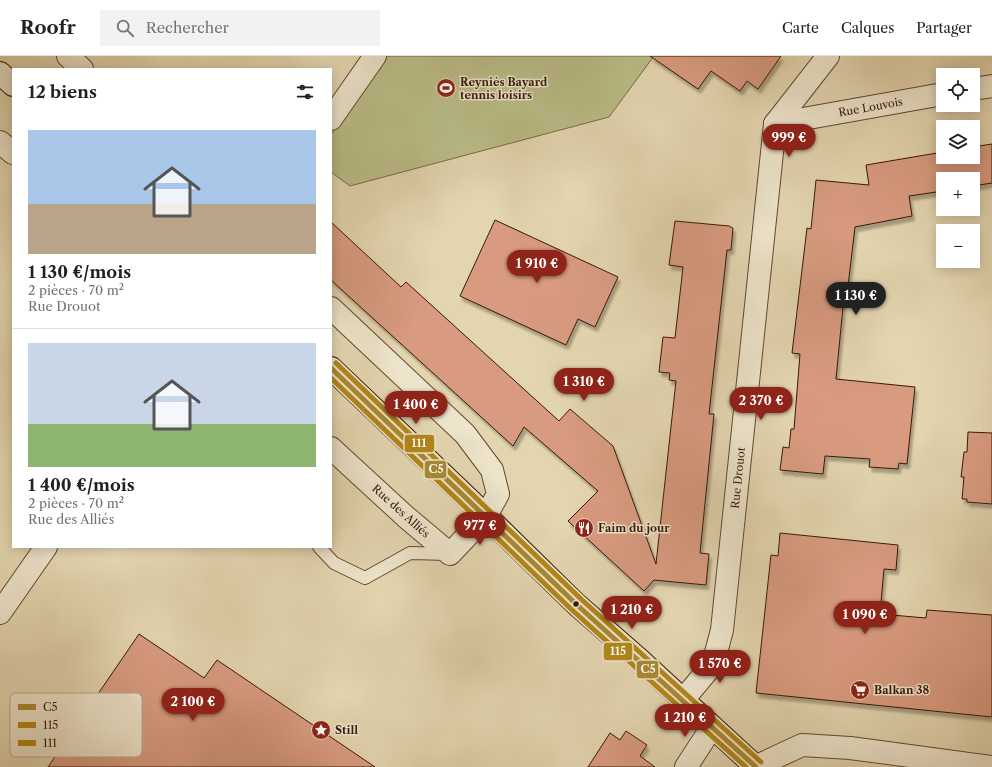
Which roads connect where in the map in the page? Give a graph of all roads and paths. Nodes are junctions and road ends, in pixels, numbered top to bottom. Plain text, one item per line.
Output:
1 (68, 56) edge
2 (375, 56) edge
3 (828, 56) edge
4 (81, 68) edge
5 (0, 73) edge
6 (12, 84) edge
7 (992, 86) edge
8 (980, 88) edge
9 (936, 95) edge
10 (332, 118) edge
11 (775, 124) junction
12 (0, 142) edge
13 (12, 152) edge
14 (332, 309) edge
15 (332, 369) edge
16 (332, 449) edge
17 (486, 516) junction
18 (45, 548) edge
19 (320, 548) edge
20 (450, 554) junction
21 (0, 613) edge
22 (683, 700) junction
23 (712, 727) junction
24 (686, 767) edge
25 (755, 767) edge
26 (992, 767) edge

1 - 4 street
2 - 10 street
3 - 11 street
5 - 6 street
7 - 8 street
9 - 11 street, Rue Louvois
11 - 22 street, Rue Drouot
12 - 13 street
14 - 17 street
15 - 17 street
16 - 20 street, Rue des Alliés
17 - 20 street
17 - 22 street
18 - 21 street
19 - 20 lane
22 - 23 street
23 - 24 street
23 - 25 street
25 - 26 street

